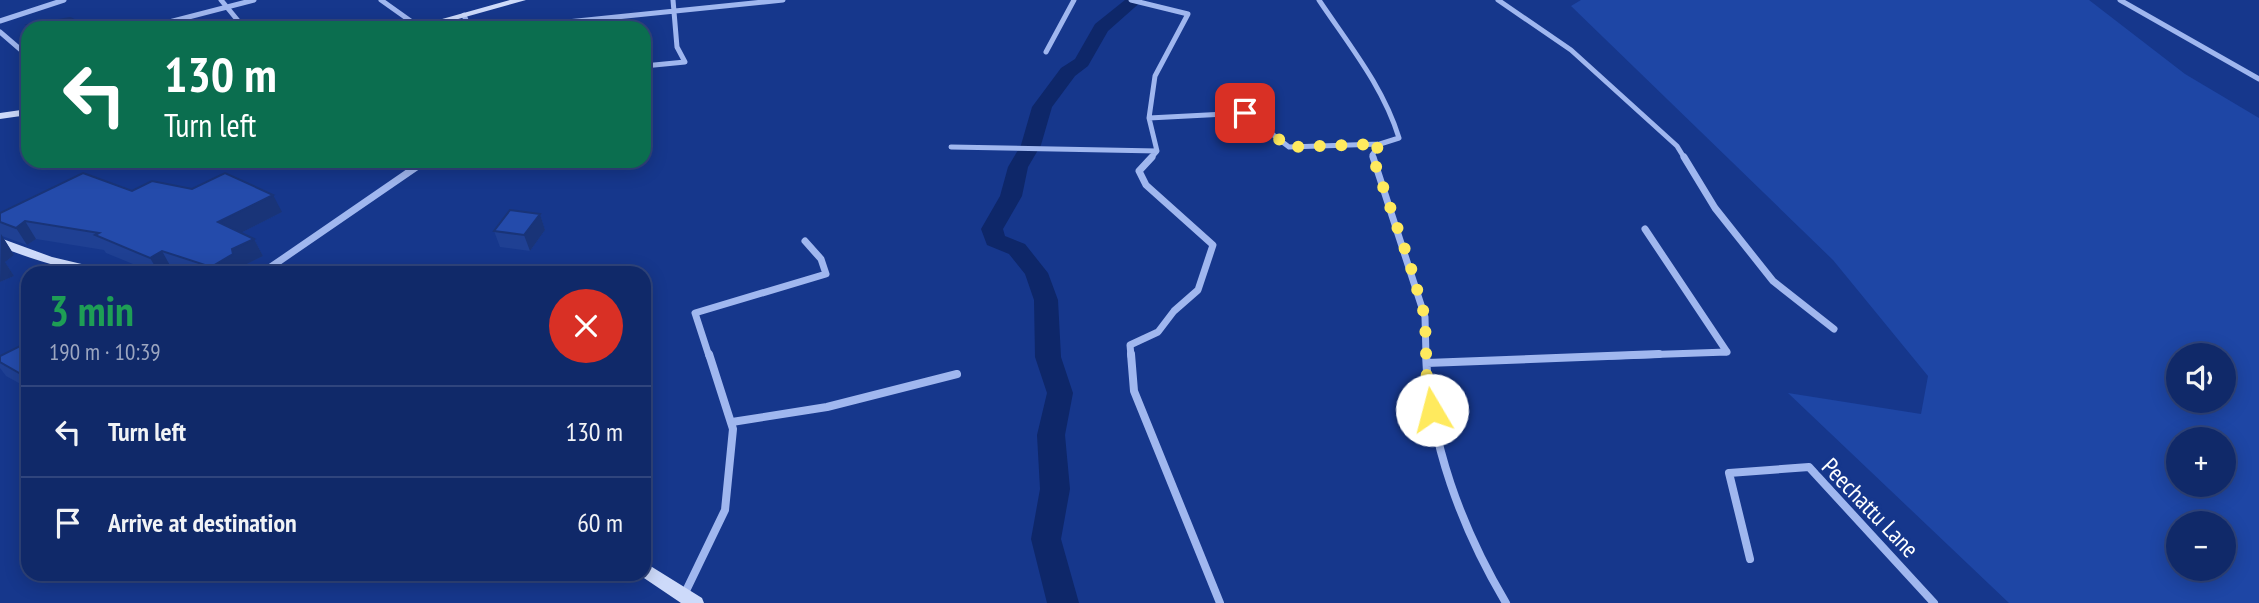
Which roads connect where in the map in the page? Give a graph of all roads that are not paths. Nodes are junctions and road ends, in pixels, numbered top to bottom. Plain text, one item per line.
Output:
1 (64, 0) edge
2 (221, 0) edge
3 (254, 0) edge
4 (381, 0) edge
5 (521, 0) edge
6 (673, 0) edge
7 (783, 0) edge
8 (1074, 0) edge
9 (1319, 0) edge
10 (1498, 0) edge
11 (2120, 0) edge
12 (1135, 1) edge
13 (228, 7) junction
14 (676, 12) junction
15 (464, 15) junction
16 (0, 21) edge
17 (173, 21) edge
18 (239, 21) edge
19 (409, 21) edge
20 (440, 21) edge
21 (466, 21) edge
22 (581, 21) edge
23 (0, 32) edge
24 (21, 50) edge
25 (1046, 52) dead end
26 (651, 65) edge
27 (2259, 79) edge
28 (21, 113) edge
29 (0, 116) edge
30 (1149, 118) junction
31 (1380, 144) junction
32 (951, 147) dead end
33 (1157, 151) junction
34 (415, 168) edge
35 (1645, 229) dead end
36 (805, 241) dead end
37 (0, 242) edge
38 (73, 266) edge
39 (272, 266) edge
40 (1834, 329) dead end
41 (1427, 363) junction
42 (957, 374) dead end
43 (732, 422) junction
44 (1750, 559) dead end
45 (651, 574) edge
46 (690, 599) edge
47 (1220, 603) edge
48 (1506, 603) edge
49 (1934, 603) edge

1 - 16 street
2 - 13 street
3 - 13 street
4 - 19 street
5 - 15 street
6 - 14 street
7 - 14 street
8 - 25 street
9 - 31 street
10 - 40 street
11 - 27 street
12 - 30 street
13 - 17 street
13 - 18 street
14 - 22 street
14 - 26 street
15 - 20 street
15 - 21 street
23 - 24 street
28 - 29 street
30 - 31 street
30 - 33 street
31 - 41 street
32 - 33 street
33 - 47 street
34 - 39 street
35 - 41 street
36 - 43 street
37 - 38 street
41 - 48 street
42 - 43 street
43 - 46 street
44 - 49 street, Peechattu Lane
45 - 46 street

